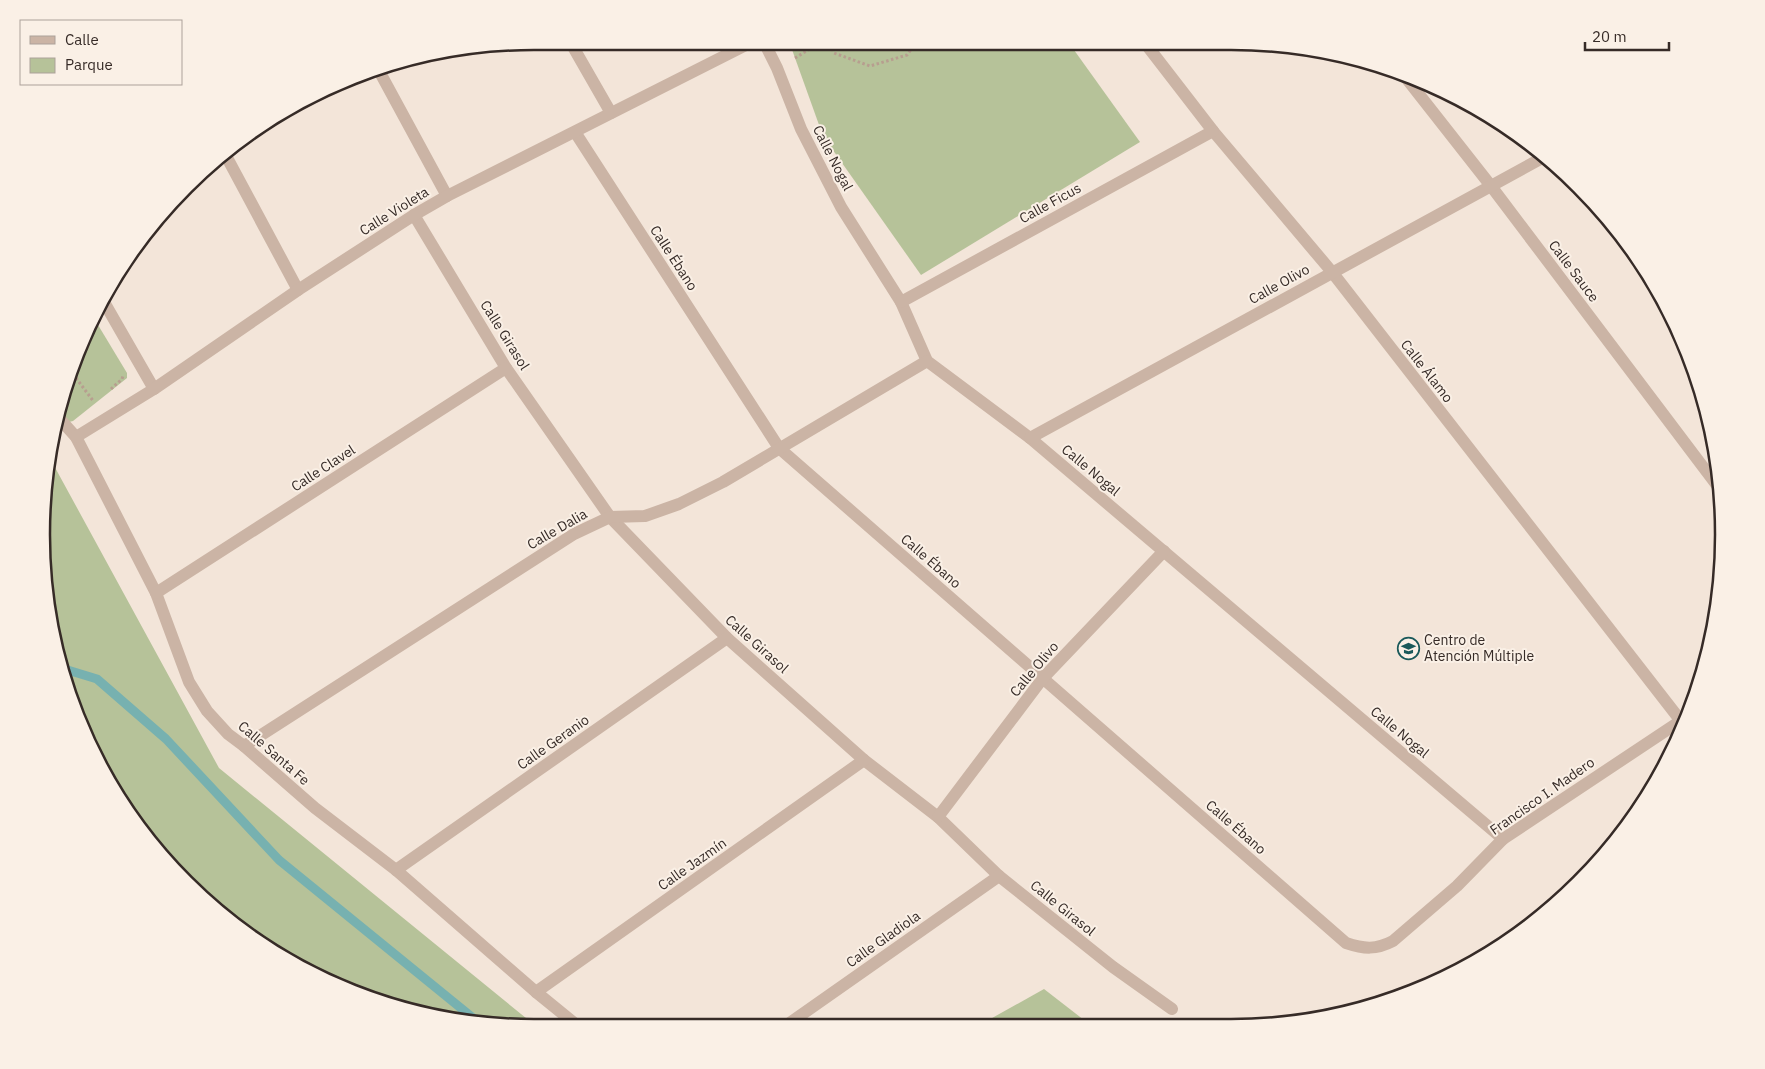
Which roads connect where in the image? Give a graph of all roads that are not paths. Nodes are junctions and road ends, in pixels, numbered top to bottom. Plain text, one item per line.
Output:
1 (575, 50) edge
2 (736, 50) edge
3 (768, 50) edge
4 (1150, 50) edge
5 (382, 75) edge
6 (1412, 86) edge
7 (611, 113) junction
8 (1213, 131) junction
9 (575, 132) junction
10 (228, 160) edge
11 (1538, 160) edge
12 (1491, 186) junction
13 (448, 196) junction
14 (414, 216) junction
15 (1332, 272) junction
16 (298, 290) junction
17 (901, 302) junction
18 (107, 307) edge
19 (927, 361) junction
20 (506, 368) junction
21 (154, 389) junction
22 (63, 423) edge
23 (76, 437) junction
24 (1030, 438) junction
25 (779, 448) junction
26 (1712, 478) edge
27 (610, 517) junction
28 (1164, 550) junction
29 (156, 593) junction
30 (727, 638) junction
31 (1043, 678) junction
32 (1681, 713) edge
33 (1676, 724) edge
34 (244, 746) junction
35 (864, 760) junction
36 (938, 817) junction
37 (1503, 839) junction
38 (396, 870) junction
39 (999, 876) junction
40 (1346, 943) joint
41 (536, 992) junction
42 (1172, 1010) dead end
43 (569, 1019) edge
44 (795, 1019) edge

1 - 7 street
2 - 7 street, Calle Violeta
3 - 17 street, Calle Nogal
4 - 8 street, Calle Álamo
5 - 13 street
6 - 12 street, Calle Sauce
7 - 9 street, Calle Violeta
8 - 15 street, Calle Álamo
8 - 17 street, Calle Ficus
9 - 13 street, Calle Violeta
9 - 25 street, Calle Ébano
10 - 16 street
11 - 12 street, Calle Olivo
12 - 15 street, Calle Olivo
12 - 26 street, Calle Sauce
13 - 14 street, Calle Violeta
14 - 16 street, Calle Violeta
14 - 20 street, Calle Girasol
15 - 24 street, Calle Olivo
15 - 32 street, Calle Álamo
16 - 21 street, Calle Violeta
17 - 19 street, Calle Nogal
18 - 21 street
19 - 24 street, Calle Nogal
19 - 25 street, Calle Dalia
20 - 27 street, Calle Girasol
20 - 29 street, Calle Clavel
21 - 23 street, Calle Violeta
22 - 23 street, Calle Santa Fe
23 - 29 street, Calle Santa Fe
24 - 28 street, Calle Nogal
25 - 27 street, Calle Dalia
25 - 31 street, Calle Ébano
27 - 30 street, Calle Girasol
27 - 34 street, Calle Dalia
28 - 31 street, Calle Olivo
28 - 37 street, Calle Nogal
29 - 34 street, Calle Santa Fe
30 - 35 street, Calle Girasol
30 - 38 street, Calle Geranio
31 - 36 street, Calle Olivo
31 - 40 street, Calle Ébano
33 - 37 street, Francisco I. Madero
34 - 38 street, Calle Santa Fe
35 - 36 street, Calle Girasol
35 - 41 street, Calle Jazmín
36 - 39 street, Calle Girasol
37 - 40 street, Francisco I. Madero
38 - 41 street, Calle Santa Fe
39 - 42 street, Calle Girasol
39 - 44 street, Calle Gladiola
41 - 43 street, Calle Santa Fe

